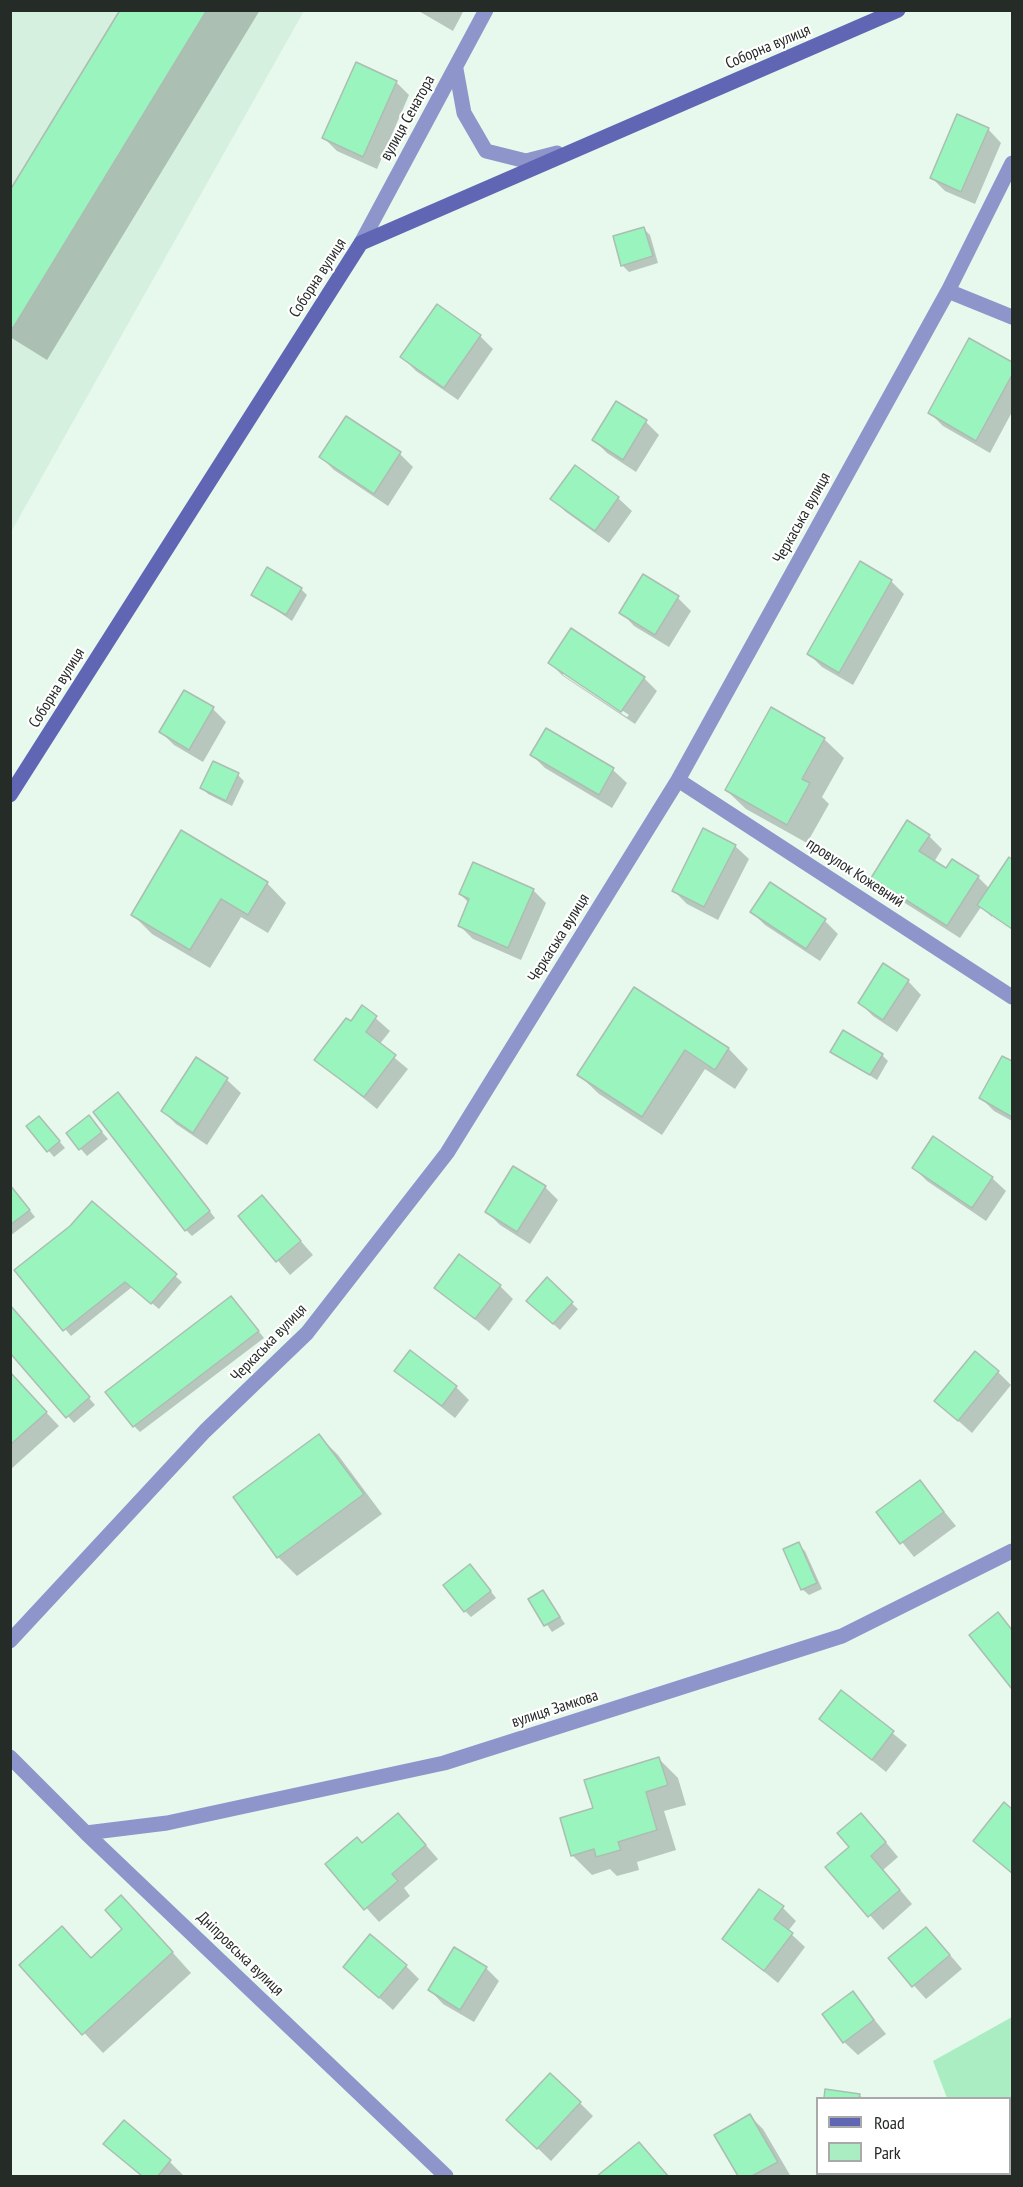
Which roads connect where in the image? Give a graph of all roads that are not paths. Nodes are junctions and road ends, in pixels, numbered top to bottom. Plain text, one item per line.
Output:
1 (486, 10) edge
2 (898, 10) edge
3 (456, 69) junction
4 (591, 144) junction
5 (1012, 163) edge
6 (361, 243) junction
7 (948, 291) junction
8 (1012, 317) edge
9 (678, 780) junction
10 (10, 795) edge
11 (1012, 997) edge
12 (1012, 1551) edge
13 (10, 1641) edge
14 (10, 1756) edge
15 (86, 1833) junction
16 (446, 2176) edge

1 - 3 street, вулиця Сенатора
2 - 4 main road, Соборна вулиця
3 - 4 street
3 - 6 street, вулиця Сенатора
4 - 6 main road, Соборна вулиця
5 - 7 street, Черкаська вулиця
6 - 10 main road, Соборна вулиця
7 - 8 street
7 - 9 street, Черкаська вулиця
9 - 11 street, провулок Кожевний
9 - 13 street, Черкаська вулиця
12 - 15 street, вулиця Замкова
14 - 15 street, Дніпровська вулиця
15 - 16 street, Дніпровська вулиця

